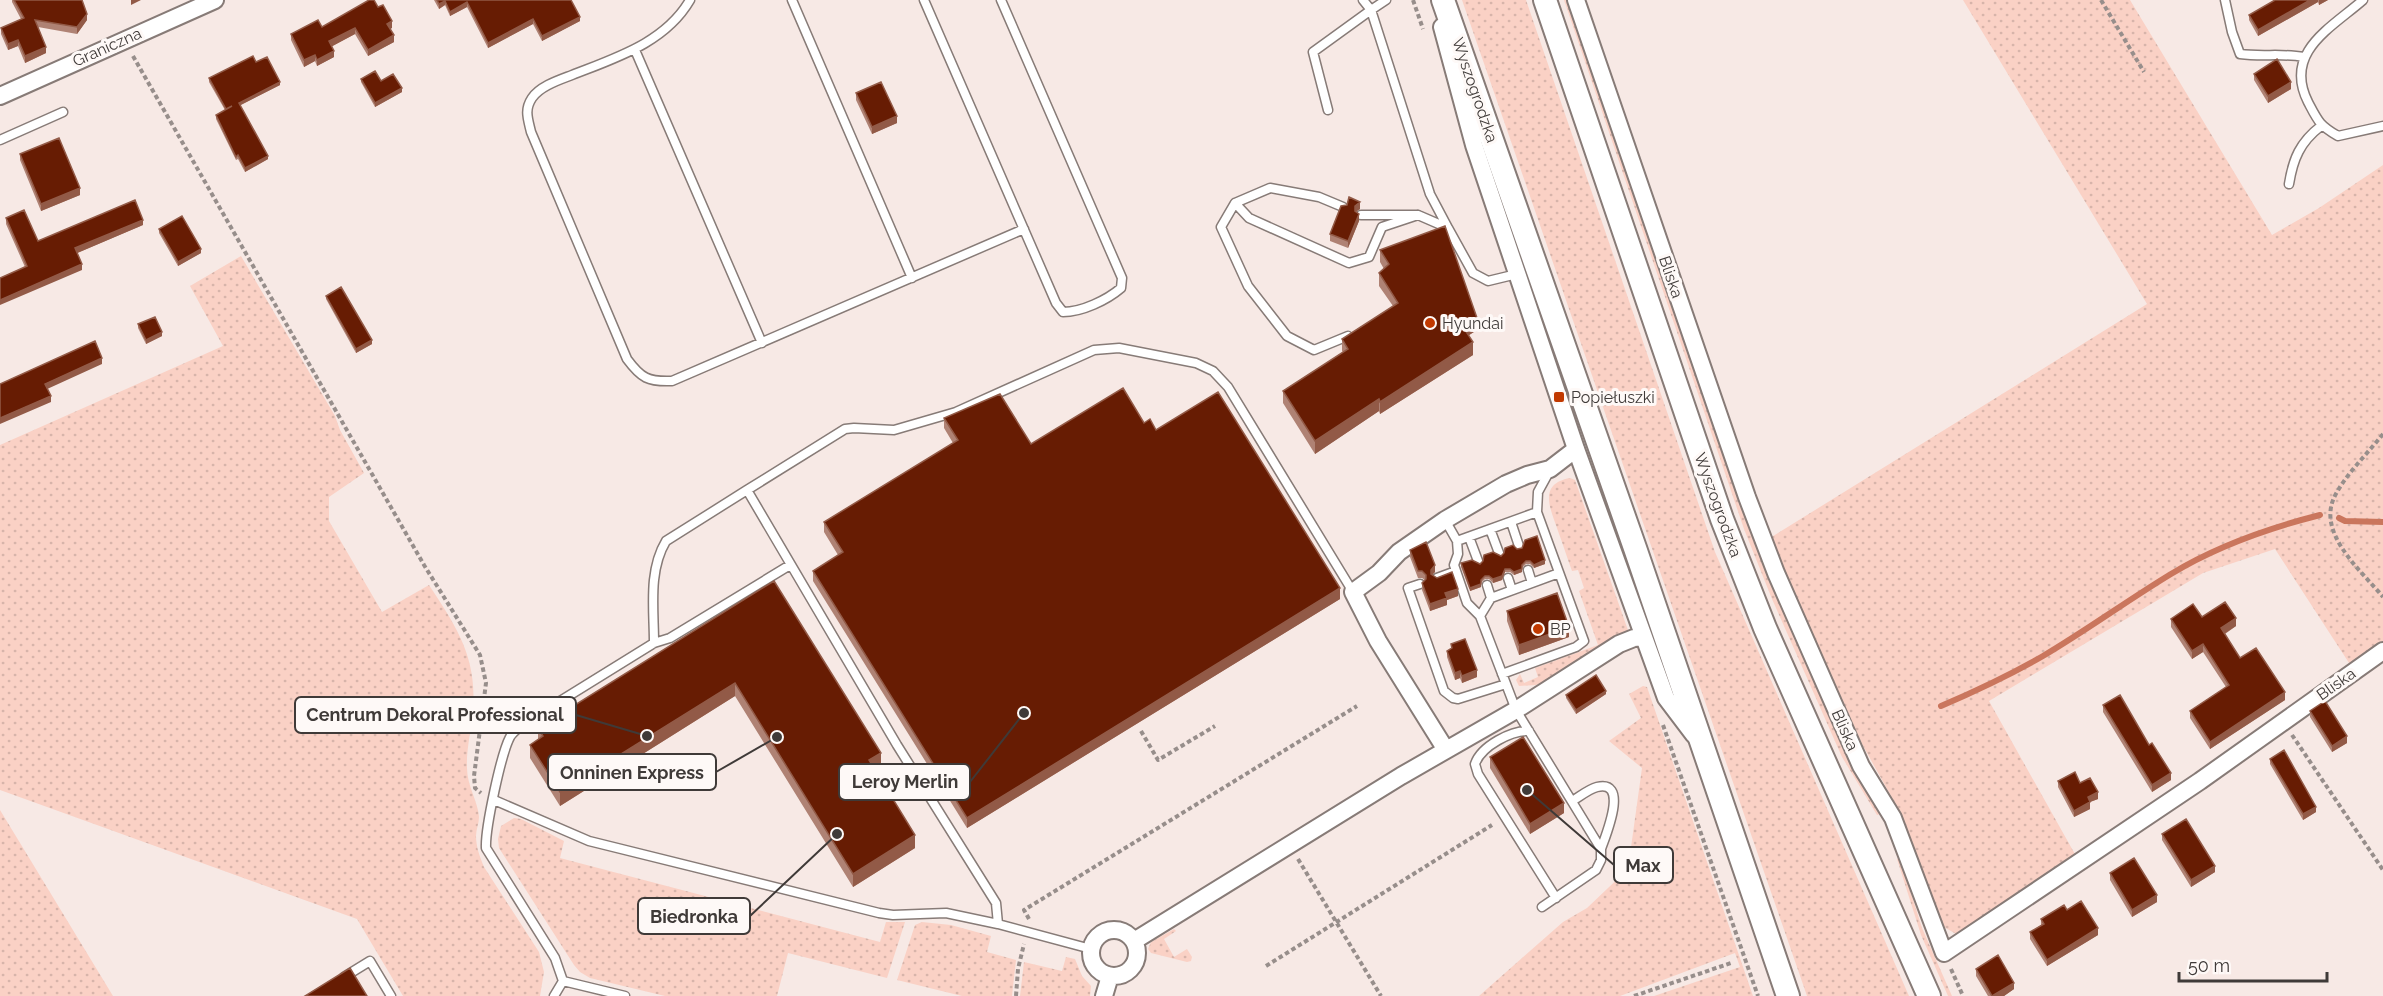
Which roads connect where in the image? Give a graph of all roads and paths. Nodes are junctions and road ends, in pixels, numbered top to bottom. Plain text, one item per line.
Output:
1 (215, 0) edge
2 (690, 0) edge
3 (792, 0) edge
4 (924, 0) edge
5 (1001, 0) edge
6 (1363, 0) edge
7 (1386, 0) edge
8 (1435, 0) edge
9 (1443, 0) edge
10 (1545, 0) edge
11 (1576, 0) edge
12 (2101, 0) edge
13 (2225, 0) edge
14 (2363, 0) edge
15 (1371, 10) junction
16 (123, 40) junction
17 (634, 50) junction
18 (2304, 57) junction
19 (2144, 72) dead end
20 (0, 96) edge
21 (1328, 110) dead end
22 (63, 112) dead end
23 (2321, 126) junction
24 (2383, 126) edge
25 (0, 140) edge
26 (2289, 184) dead end
27 (1236, 203) junction
28 (1343, 207) edge
29 (1361, 215) edge
30 (1418, 215) junction
31 (1448, 228) junction
32 (1024, 229) junction
33 (1517, 274) junction
34 (912, 278) junction
35 (1348, 336) edge
36 (762, 343) junction
37 (2383, 434) edge
38 (1576, 449) junction
39 (1550, 469) junction
40 (747, 490) junction
41 (1537, 512) junction
42 (1445, 520) junction
43 (1511, 522) junction
44 (1490, 529) junction
45 (1469, 537) junction
46 (1457, 541) junction
47 (1519, 546) edge
48 (1499, 554) edge
49 (1478, 561) edge
50 (790, 565) junction
51 (1528, 570) dead end
52 (1456, 571) junction
53 (1559, 573) junction
54 (1437, 578) edge
55 (1508, 578) dead end
56 (1532, 582) junction
57 (1420, 584) edge
58 (1486, 585) dead end
59 (1512, 590) junction
60 (1353, 592) junction
61 (2383, 597) edge
62 (1491, 598) junction
63 (1480, 616) junction
64 (1644, 637) junction
65 (654, 643) junction
66 (2383, 651) edge
67 (1502, 674) junction
68 (1506, 684) junction
69 (1357, 706) dead end
70 (1516, 710) junction
71 (2284, 722) junction
72 (1215, 726) dead end
73 (1529, 731) junction
74 (1141, 732) dead end
75 (1702, 745) junction
76 (1446, 750) junction
77 (494, 800) junction
78 (1572, 801) junction
79 (1492, 825) dead end
80 (1290, 846) junction
81 (1601, 849) junction
82 (2383, 870) edge
83 (1556, 898) junction
84 (1542, 907) dead end
85 (1336, 922) junction
86 (998, 924) junction
87 (1027, 933) junction
88 (1134, 941) junction
89 (1091, 949) junction
90 (1944, 953) junction
91 (1731, 963) dead end
92 (1266, 966) dead end
93 (1110, 976) junction
94 (563, 981) junction
95 (332, 984) edge
96 (391, 996) edge
97 (554, 996) edge
98 (626, 996) edge
99 (1016, 996) edge
100 (1104, 996) edge
101 (1381, 996) edge
102 (1634, 996) edge
103 (1788, 996) edge
104 (1929, 996) edge
105 (1962, 996) edge

1 - 16 street, Graniczna
2 - 17 lane
3 - 34 lane
4 - 32 lane
5 - 32 lane
6 - 15 lane
7 - 15 lane
8 - 33 street
9 - 75 main road, Wyszogrodzka
10 - 104 main road, Wyszogrodzka
11 - 90 street, Bliska
12 - 19 path
13 - 18 lane
14 - 18 lane
15 - 21 lane
15 - 31 lane
16 - 20 street, Graniczna
16 - 77 path
17 - 36 lane
17 - 36 lane
18 - 23 lane
22 - 25 lane
23 - 24 lane
23 - 26 lane
27 - 28 lane
27 - 30 lane
27 - 35 lane
29 - 30 lane
30 - 31 lane
31 - 33 lane
32 - 34 lane
33 - 38 street
34 - 36 lane
37 - 61 path
38 - 39 street
38 - 64 street
39 - 41 lane
39 - 42 street
40 - 50 lane
40 - 60 lane
40 - 65 lane
41 - 43 lane
41 - 53 lane
42 - 46 lane
42 - 60 street
43 - 44 lane
43 - 47 lane
44 - 45 lane
44 - 48 lane
45 - 46 lane
45 - 49 lane
46 - 52 lane
50 - 65 lane
50 - 86 lane
51 - 56 lane
52 - 54 lane
52 - 63 lane
53 - 56 lane
53 - 67 lane
55 - 59 lane
56 - 59 lane
57 - 68 lane
58 - 62 lane
59 - 62 lane
60 - 76 street
62 - 63 lane
63 - 67 lane
64 - 70 street
64 - 75 street
65 - 77 lane
66 - 71 street, Bliska
67 - 68 lane
68 - 70 lane
69 - 87 path
70 - 73 lane
70 - 76 street
71 - 82 path
71 - 90 street, Bliska
72 - 74 path
73 - 78 lane
73 - 83 lane
75 - 103 main road, Wyszogrodzka
76 - 80 street
77 - 86 lane
77 - 94 lane
78 - 81 lane
78 - 81 lane
79 - 85 path
80 - 85 path
80 - 88 street
81 - 83 lane
83 - 84 lane
85 - 92 path
85 - 101 path
86 - 87 lane
87 - 89 lane
87 - 99 path
88 - 89 street
88 - 93 street
89 - 93 street
90 - 105 path
91 - 102 path
93 - 100 street
94 - 97 lane
94 - 98 lane
95 - 96 lane

